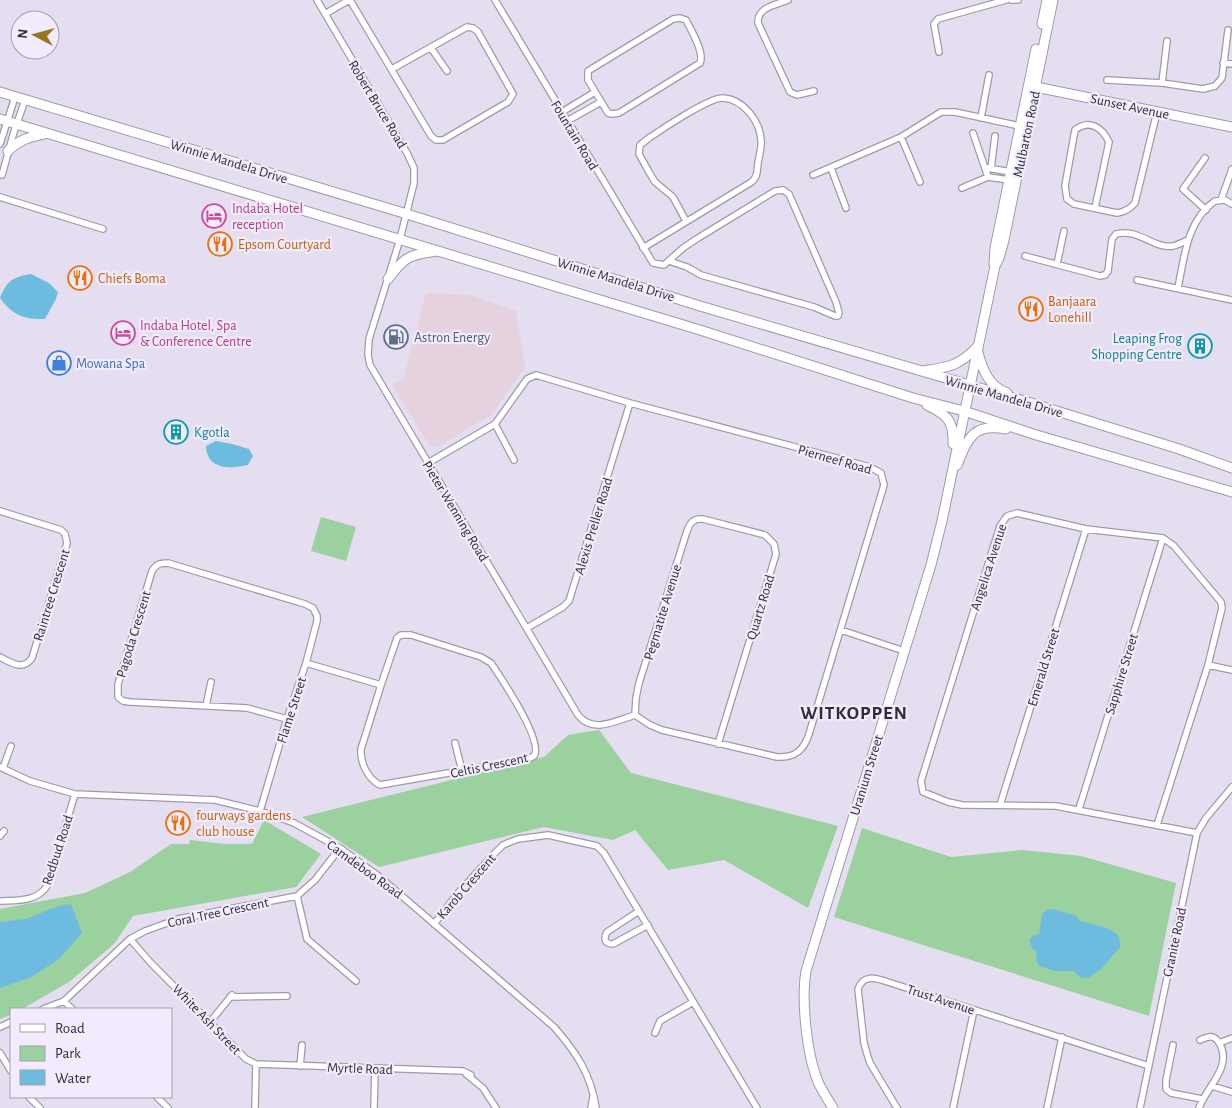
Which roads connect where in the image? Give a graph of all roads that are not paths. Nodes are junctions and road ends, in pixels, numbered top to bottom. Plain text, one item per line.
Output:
1 (316, 0) edge
2 (349, 0) edge
3 (495, 0) edge
4 (788, 0) edge
5 (1006, 0) edge
6 (1011, 0) edge
7 (1018, 0) edge
8 (1047, 0) edge
9 (1053, 0) edge
10 (325, 14) junction
11 (1228, 30) dead end
12 (1167, 40) dead end
13 (431, 48) junction
14 (939, 52) dead end
15 (1223, 63) junction
16 (1232, 64) edge
17 (392, 69) junction
18 (446, 72) dead end
19 (989, 75) dead end
20 (1107, 80) dead end
21 (1162, 83) junction
22 (1032, 86) junction
23 (0, 92) edge
24 (595, 92) junction
25 (814, 92) dead end
26 (15, 97) junction
27 (25, 100) junction
28 (601, 102) junction
29 (562, 112) junction
30 (1157, 112) junction
31 (981, 118) junction
32 (567, 121) junction
33 (8, 122) edge
34 (1020, 126) junction
35 (1232, 127) edge
36 (973, 133) dead end
37 (47, 134) junction
38 (995, 136) dead end
39 (901, 137) junction
40 (0, 144) edge
41 (8, 151) junction
42 (1205, 158) dead end
43 (831, 168) junction
44 (988, 168) junction
45 (1232, 170) edge
46 (813, 175) dead end
47 (1010, 176) junction
48 (988, 177) junction
49 (1, 178) edge
50 (920, 182) dead end
51 (962, 188) dead end
52 (0, 192) edge
53 (3, 198) edge
54 (1221, 200) junction
55 (1232, 204) edge
56 (846, 208) dead end
57 (1095, 208) junction
58 (1206, 210) junction
59 (407, 214) junction
60 (686, 221) junction
61 (103, 229) dead end
62 (1064, 231) dead end
63 (400, 239) junction
64 (1188, 240) junction
65 (1174, 246) junction
66 (643, 248) junction
67 (440, 251) junction
68 (1185, 254) junction
69 (1025, 256) dead end
70 (669, 261) junction
71 (1057, 264) junction
72 (995, 266) junction
73 (388, 279) junction
74 (1137, 280) dead end
75 (1178, 288) junction
76 (1232, 300) edge
77 (977, 349) junction
78 (919, 371) junction
79 (969, 386) junction
80 (913, 398) junction
81 (630, 402) junction
82 (1031, 404) junction
83 (964, 411) junction
84 (495, 424) junction
85 (1033, 434) junction
86 (514, 460) dead end
87 (428, 463) junction
88 (1232, 468) edge
89 (951, 474) junction
90 (948, 487) junction
91 (1232, 492) edge
92 (0, 511) edge
93 (703, 519) joint
94 (1086, 529) junction
95 (1163, 538) junction
96 (313, 608) joint
97 (527, 628) junction
98 (841, 630) junction
99 (904, 651) junction
100 (0, 657) edge
101 (306, 663) junction
102 (1208, 665) junction
103 (1232, 670) edge
104 (210, 682) dead end
105 (381, 685) junction
106 (206, 706) junction
107 (635, 715) junction
108 (287, 719) junction
109 (455, 743) dead end
110 (718, 744) junction
111 (11, 746) dead end
112 (2, 768) edge
113 (462, 771) junction
114 (1232, 787) edge
115 (75, 794) junction
116 (1000, 805) junction
117 (1079, 809) junction
118 (260, 811) junction
119 (1157, 825) junction
120 (1197, 834) junction
121 (340, 848) junction
122 (297, 896) junction
123 (0, 901) edge
124 (639, 911) junction
125 (434, 924) junction
126 (648, 925) junction
127 (130, 939) junction
128 (356, 981) dead end
129 (287, 996) dead end
130 (64, 1001) junction
131 (693, 1002) junction
132 (46, 1008) edge
133 (71, 1008) edge
134 (974, 1010) junction
135 (210, 1022) junction
136 (656, 1033) dead end
137 (1062, 1037) junction
138 (1232, 1038) edge
139 (1200, 1040) dead end
140 (1219, 1043) junction
141 (302, 1045) dead end
142 (1173, 1045) dead end
143 (0, 1053) edge
144 (256, 1064) junction
145 (300, 1066) junction
146 (1149, 1066) junction
147 (10, 1069) edge
148 (375, 1070) junction
149 (1212, 1086) junction
150 (1232, 1092) edge
151 (593, 1097) junction
152 (30, 1098) edge
153 (158, 1098) edge
154 (1202, 1100) junction
155 (40, 1108) edge
156 (168, 1108) edge
157 (255, 1108) edge
158 (374, 1108) edge
159 (496, 1108) edge
160 (591, 1108) edge
161 (596, 1108) edge
162 (757, 1108) edge
163 (833, 1108) edge
164 (897, 1108) edge
165 (953, 1108) edge
166 (1047, 1108) edge
167 (1140, 1108) edge
168 (1199, 1108) edge

1 - 10 street, Robert Bruce Road
2 - 10 street
2 - 17 street
3 - 29 street, Fountain Road
4 - 25 street
5 - 14 street
6 - 7 street
8 - 22 main road, Mulbarton Road
9 - 22 main road, Mulbarton Road
10 - 59 street, Robert Bruce Road
11 - 15 street
12 - 21 street
13 - 17 street
13 - 17 street
13 - 18 street
15 - 16 street
15 - 21 street
19 - 31 street
20 - 21 street
22 - 30 main road, Sunset Avenue
22 - 34 main road, Mulbarton Road
22 - 72 main road, Mulbarton Road
23 - 26 main road, Winnie Mandela Drive
24 - 28 street
24 - 28 street
24 - 29 street
26 - 27 main road, Winnie Mandela Drive
26 - 33 street
27 - 33 street
27 - 59 main road, Winnie Mandela Drive
28 - 32 street
29 - 32 street, Fountain Road
30 - 35 main road, Sunset Avenue
30 - 57 street
31 - 34 street
31 - 39 street
32 - 66 street, Fountain Road
33 - 37 main road, Winnie Mandela Drive
33 - 40 street
33 - 41 street
34 - 47 main road, Mulbarton Road
36 - 44 street
37 - 41 main road
37 - 63 main road, Winnie Mandela Drive
38 - 44 street
39 - 43 street
39 - 50 street
41 - 49 street
42 - 58 street
43 - 46 street
43 - 56 street
44 - 47 street
44 - 48 street
45 - 54 street
47 - 48 street
47 - 72 main road, Mulbarton Road
48 - 51 street
52 - 53 street
53 - 61 street
54 - 55 street
54 - 58 street
57 - 57 street
58 - 64 street
59 - 63 street, Robert Bruce Road
59 - 78 main road, Winnie Mandela Drive
60 - 60 street
60 - 66 street
62 - 71 street
63 - 67 main road, Winnie Mandela Drive
63 - 73 street, Pieter Wenning Road
64 - 65 street
64 - 68 street
65 - 68 street
65 - 71 street
66 - 70 street, Fountain Road
67 - 73 main road
67 - 80 main road, Winnie Mandela Drive
68 - 75 street
69 - 71 street
70 - 70 street
72 - 77 main road, Mulbarton Road
73 - 87 street, Pieter Wenning Road
74 - 75 street
75 - 76 street
77 - 78 main road
77 - 79 main road, Mulbarton Road
77 - 82 main road
78 - 79 main road, Winnie Mandela Drive
79 - 82 main road, Winnie Mandela Drive
79 - 83 main road, Mulbarton Road
80 - 83 main road, Winnie Mandela Drive
80 - 89 main road
81 - 84 street, Pierneef Road
81 - 97 street, Alexis Preller Road
81 - 98 street, Pierneef Road
82 - 88 main road, Winnie Mandela Drive
83 - 85 main road, Winnie Mandela Drive
83 - 89 main road, Uranium Street
84 - 86 street
84 - 87 street, Pierneef Road
85 - 90 main road
85 - 91 main road, Winnie Mandela Drive
87 - 97 street, Pieter Wenning Road
89 - 90 main road, Uranium Street
90 - 99 main road, Uranium Street
92 - 100 street, Raintree Crescent
93 - 107 street, Pegmatite Avenue
93 - 110 street, Quartz Road
94 - 95 street, Angelica Avenue
94 - 116 street, Emerald Street
94 - 116 street, Angelica Avenue
95 - 102 street
95 - 117 street, Sapphire Street
96 - 101 street, Flame Street
96 - 106 street, Pagoda Crescent
97 - 107 street, Pieter Wenning Road
98 - 99 street
98 - 110 street, Pierneef Road
99 - 163 main road, Uranium Street
101 - 105 street
101 - 108 street, Flame Street
102 - 103 street
102 - 119 street
104 - 106 street
105 - 113 street, Celtis Crescent
105 - 113 street, Celtis Crescent
106 - 108 street, Pagoda Crescent
107 - 110 street, Pierneef Road
108 - 118 street, Flame Street
109 - 113 street
111 - 112 street
112 - 115 street, Camdeboo Road
114 - 120 street, Granite Road
115 - 118 street, Camdeboo Road
115 - 123 street, Redbud Road
116 - 117 street, Angelica Avenue
117 - 119 street, Angelica Avenue
118 - 121 street, Camdeboo Road
119 - 120 street, Angelica Avenue
120 - 146 street, Granite Road
121 - 122 street
121 - 125 street, Camdeboo Road
122 - 127 street, Coral Tree Crescent
122 - 128 street
124 - 125 street, Karob Crescent
124 - 126 street, Karob Crescent
124 - 126 street
125 - 151 street, Camdeboo Road
126 - 131 street, Karob Crescent
127 - 130 street, Coral Tree Crescent
127 - 135 street, White Ash Street
129 - 135 street
130 - 132 street, Coral Tree Crescent
130 - 133 street
131 - 136 street
131 - 162 street, Karob Crescent
134 - 137 street, Trust Avenue
134 - 164 street, Trust Avenue
134 - 165 street
135 - 144 street, White Ash Street
137 - 146 street, Trust Avenue
137 - 166 street
138 - 140 street
139 - 140 street
140 - 149 street
141 - 145 street
142 - 154 street
143 - 147 street
144 - 145 street, Myrtle Road
144 - 157 street
145 - 148 street, Myrtle Road
146 - 167 street, Granite Road
148 - 158 street
148 - 159 street, Myrtle Road
149 - 150 street
149 - 154 street
151 - 160 street, Camdeboo Road
151 - 161 street, Camdeboo Road
152 - 155 street
153 - 156 street
154 - 168 street

